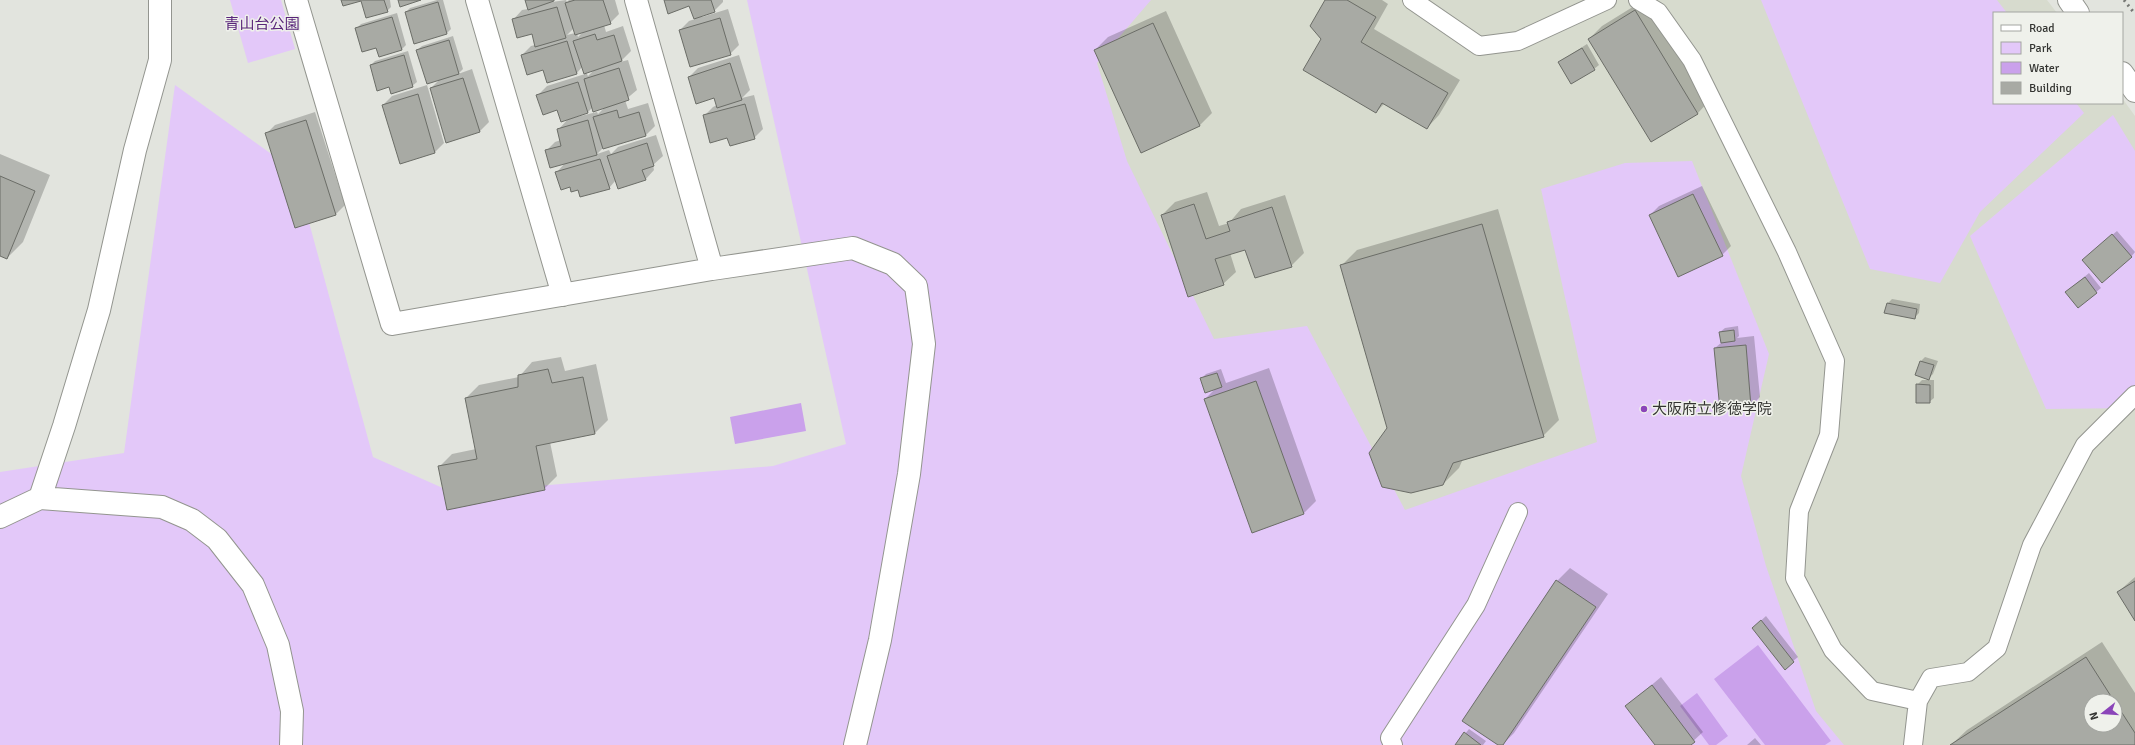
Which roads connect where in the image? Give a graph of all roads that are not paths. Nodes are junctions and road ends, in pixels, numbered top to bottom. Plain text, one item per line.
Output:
1 (160, 0) edge
2 (296, 0) edge
3 (478, 0) edge
4 (636, 0) edge
5 (1412, 0) edge
6 (1607, 0) edge
7 (1638, 0) edge
8 (2069, 0) edge
9 (2077, 12) edge
10 (2123, 74) edge
11 (2135, 90) edge
12 (712, 268) junction
13 (563, 295) junction
14 (2135, 395) edge
15 (40, 498) junction
16 (1518, 512) dead end
17 (0, 517) edge
18 (1918, 701) junction
19 (291, 745) edge
20 (855, 745) edge
21 (1393, 745) edge
22 (1914, 745) edge

1 - 15 street
2 - 13 street
3 - 13 street
4 - 12 street
5 - 6 lane
7 - 18 lane
8 - 9 street
10 - 11 street
12 - 13 street
12 - 20 street
14 - 18 lane
15 - 17 street
15 - 19 street
16 - 21 lane
18 - 22 lane

